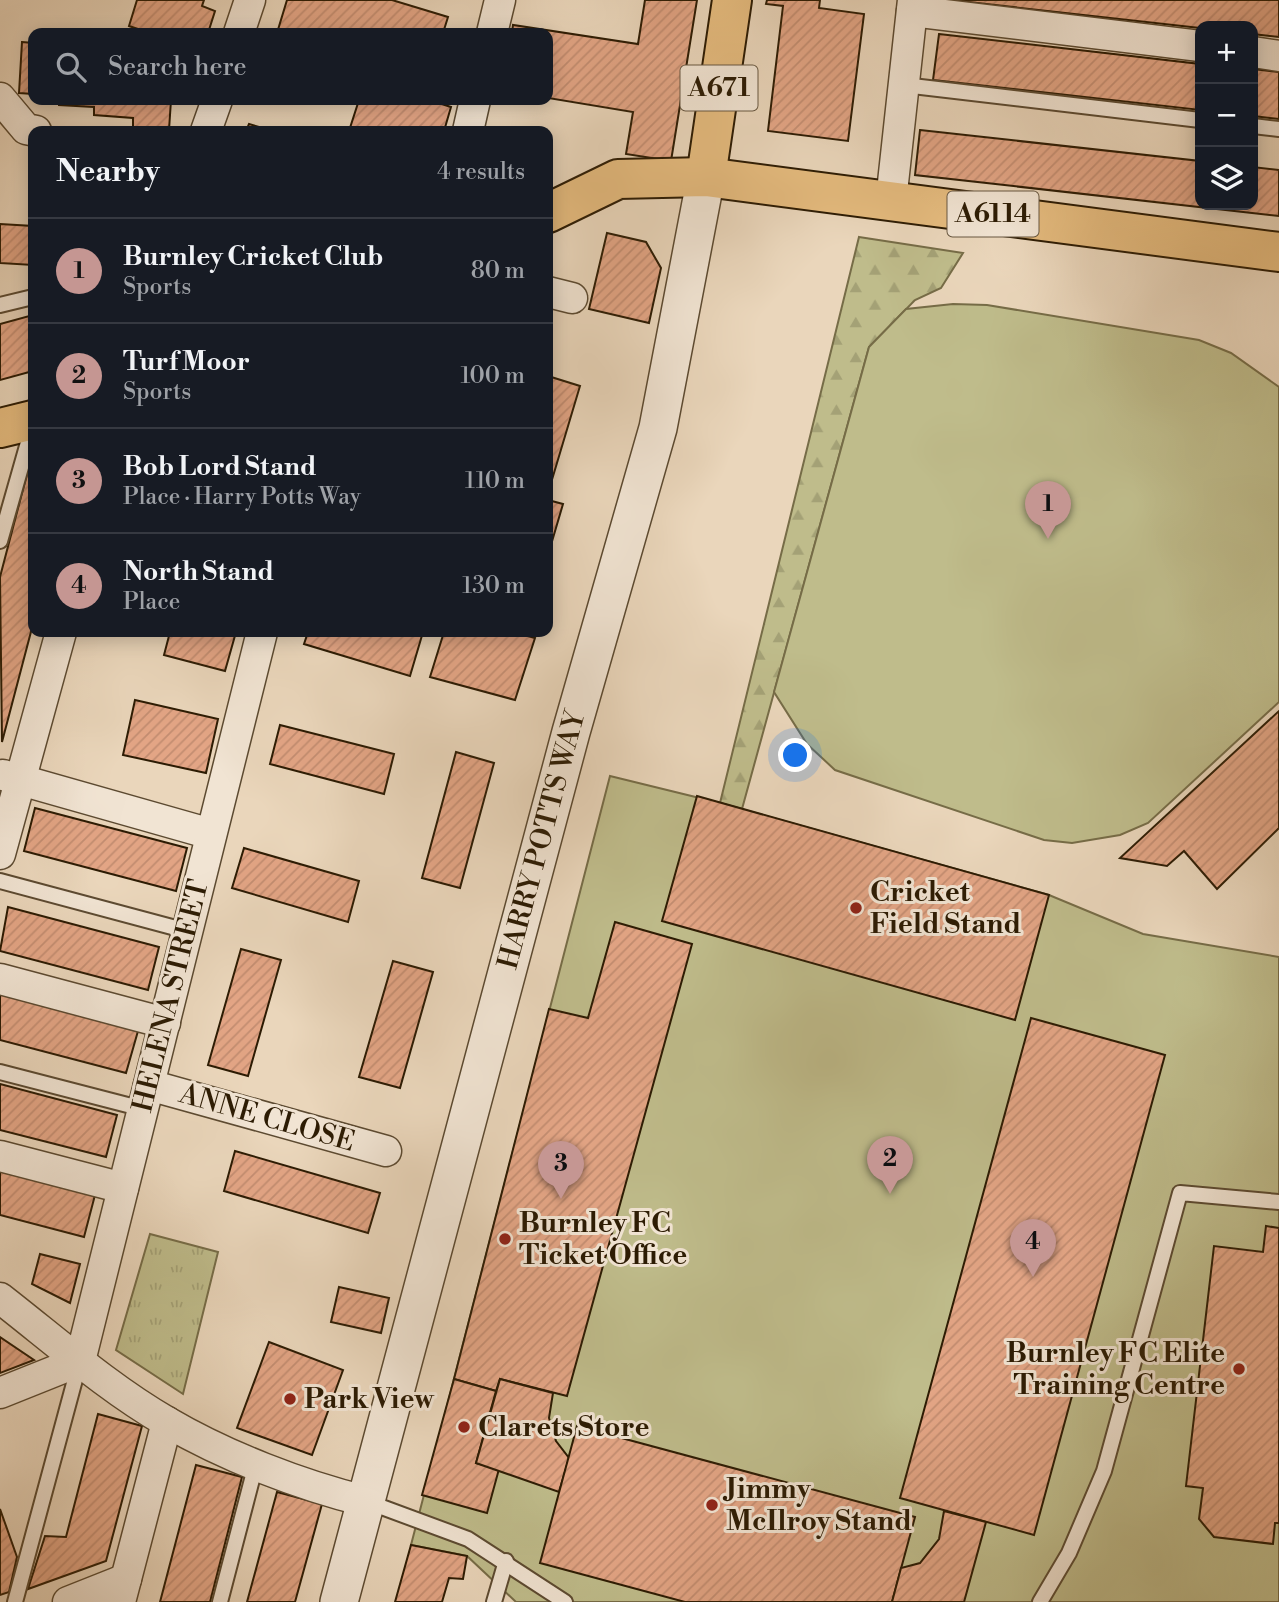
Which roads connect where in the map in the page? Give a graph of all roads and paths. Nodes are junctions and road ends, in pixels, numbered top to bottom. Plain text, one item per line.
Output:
1 (250, 0) edge
2 (500, 0) edge
3 (732, 0) edge
4 (913, 6) edge
5 (241, 28) edge
6 (493, 28) edge
7 (1195, 45) edge
8 (1258, 53) edge
9 (1279, 56) edge
10 (904, 85) junction
11 (0, 98) edge
12 (215, 105) edge
13 (474, 105) edge
14 (1195, 119) edge
15 (208, 126) edge
16 (469, 126) edge
17 (1258, 127) edge
18 (28, 129) edge
19 (1279, 129) edge
20 (706, 177) junction
21 (891, 201) junction
22 (553, 211) edge
23 (1279, 252) edge
24 (28, 299) edge
25 (0, 305) edge
26 (28, 421) edge
27 (0, 428) edge
28 (28, 443) edge
29 (0, 541) edge
30 (59, 637) edge
31 (261, 637) edge
32 (10, 777) edge
33 (211, 834) junction
34 (0, 854) edge
35 (0, 881) edge
36 (187, 931) junction
37 (0, 978) edge
38 (165, 1023) junction
39 (0, 1072) edge
40 (146, 1097) junction
41 (386, 1151) dead end
42 (0, 1156) edge
43 (123, 1188) junction
44 (1279, 1202) edge
45 (0, 1298) edge
46 (80, 1361) junction
47 (0, 1392) edge
48 (167, 1422) junction
49 (256, 1464) junction
50 (365, 1501) junction
51 (506, 1561) junction
52 (123, 1590) edge
53 (15, 1602) edge
54 (68, 1602) edge
55 (220, 1602) edge
56 (339, 1602) edge
57 (494, 1602) edge
58 (565, 1602) edge
59 (1040, 1602) edge

1 - 5 street
2 - 6 street
3 - 20 main road, A671
4 - 7 street
4 - 10 street
8 - 9 street
10 - 14 lane
10 - 21 street
11 - 18 street
12 - 15 street
13 - 16 street
17 - 19 lane
20 - 21 main road, A6114
20 - 22 main road
20 - 50 street, HARRY POTTS WAY
21 - 23 main road, A6114
24 - 25 lane
26 - 27 main road
28 - 29 lane
30 - 32 street
31 - 33 street, HELENA STREET
32 - 33 street
32 - 34 street
33 - 36 street, HELENA STREET
35 - 36 lane
36 - 38 street, HELENA STREET
37 - 38 street
38 - 40 street, HELENA STREET
39 - 40 lane
40 - 41 street, ANNE CLOSE
40 - 43 street, HELENA STREET
42 - 43 street
43 - 46 street, HELENA STREET
44 - 59 lane
45 - 46 street
46 - 47 street
46 - 48 street
46 - 53 lane
48 - 49 street
48 - 52 street
49 - 50 street
49 - 55 lane
50 - 51 lane
50 - 56 street, HARRY POTTS WAY
51 - 57 lane
51 - 58 lane
52 - 54 street

